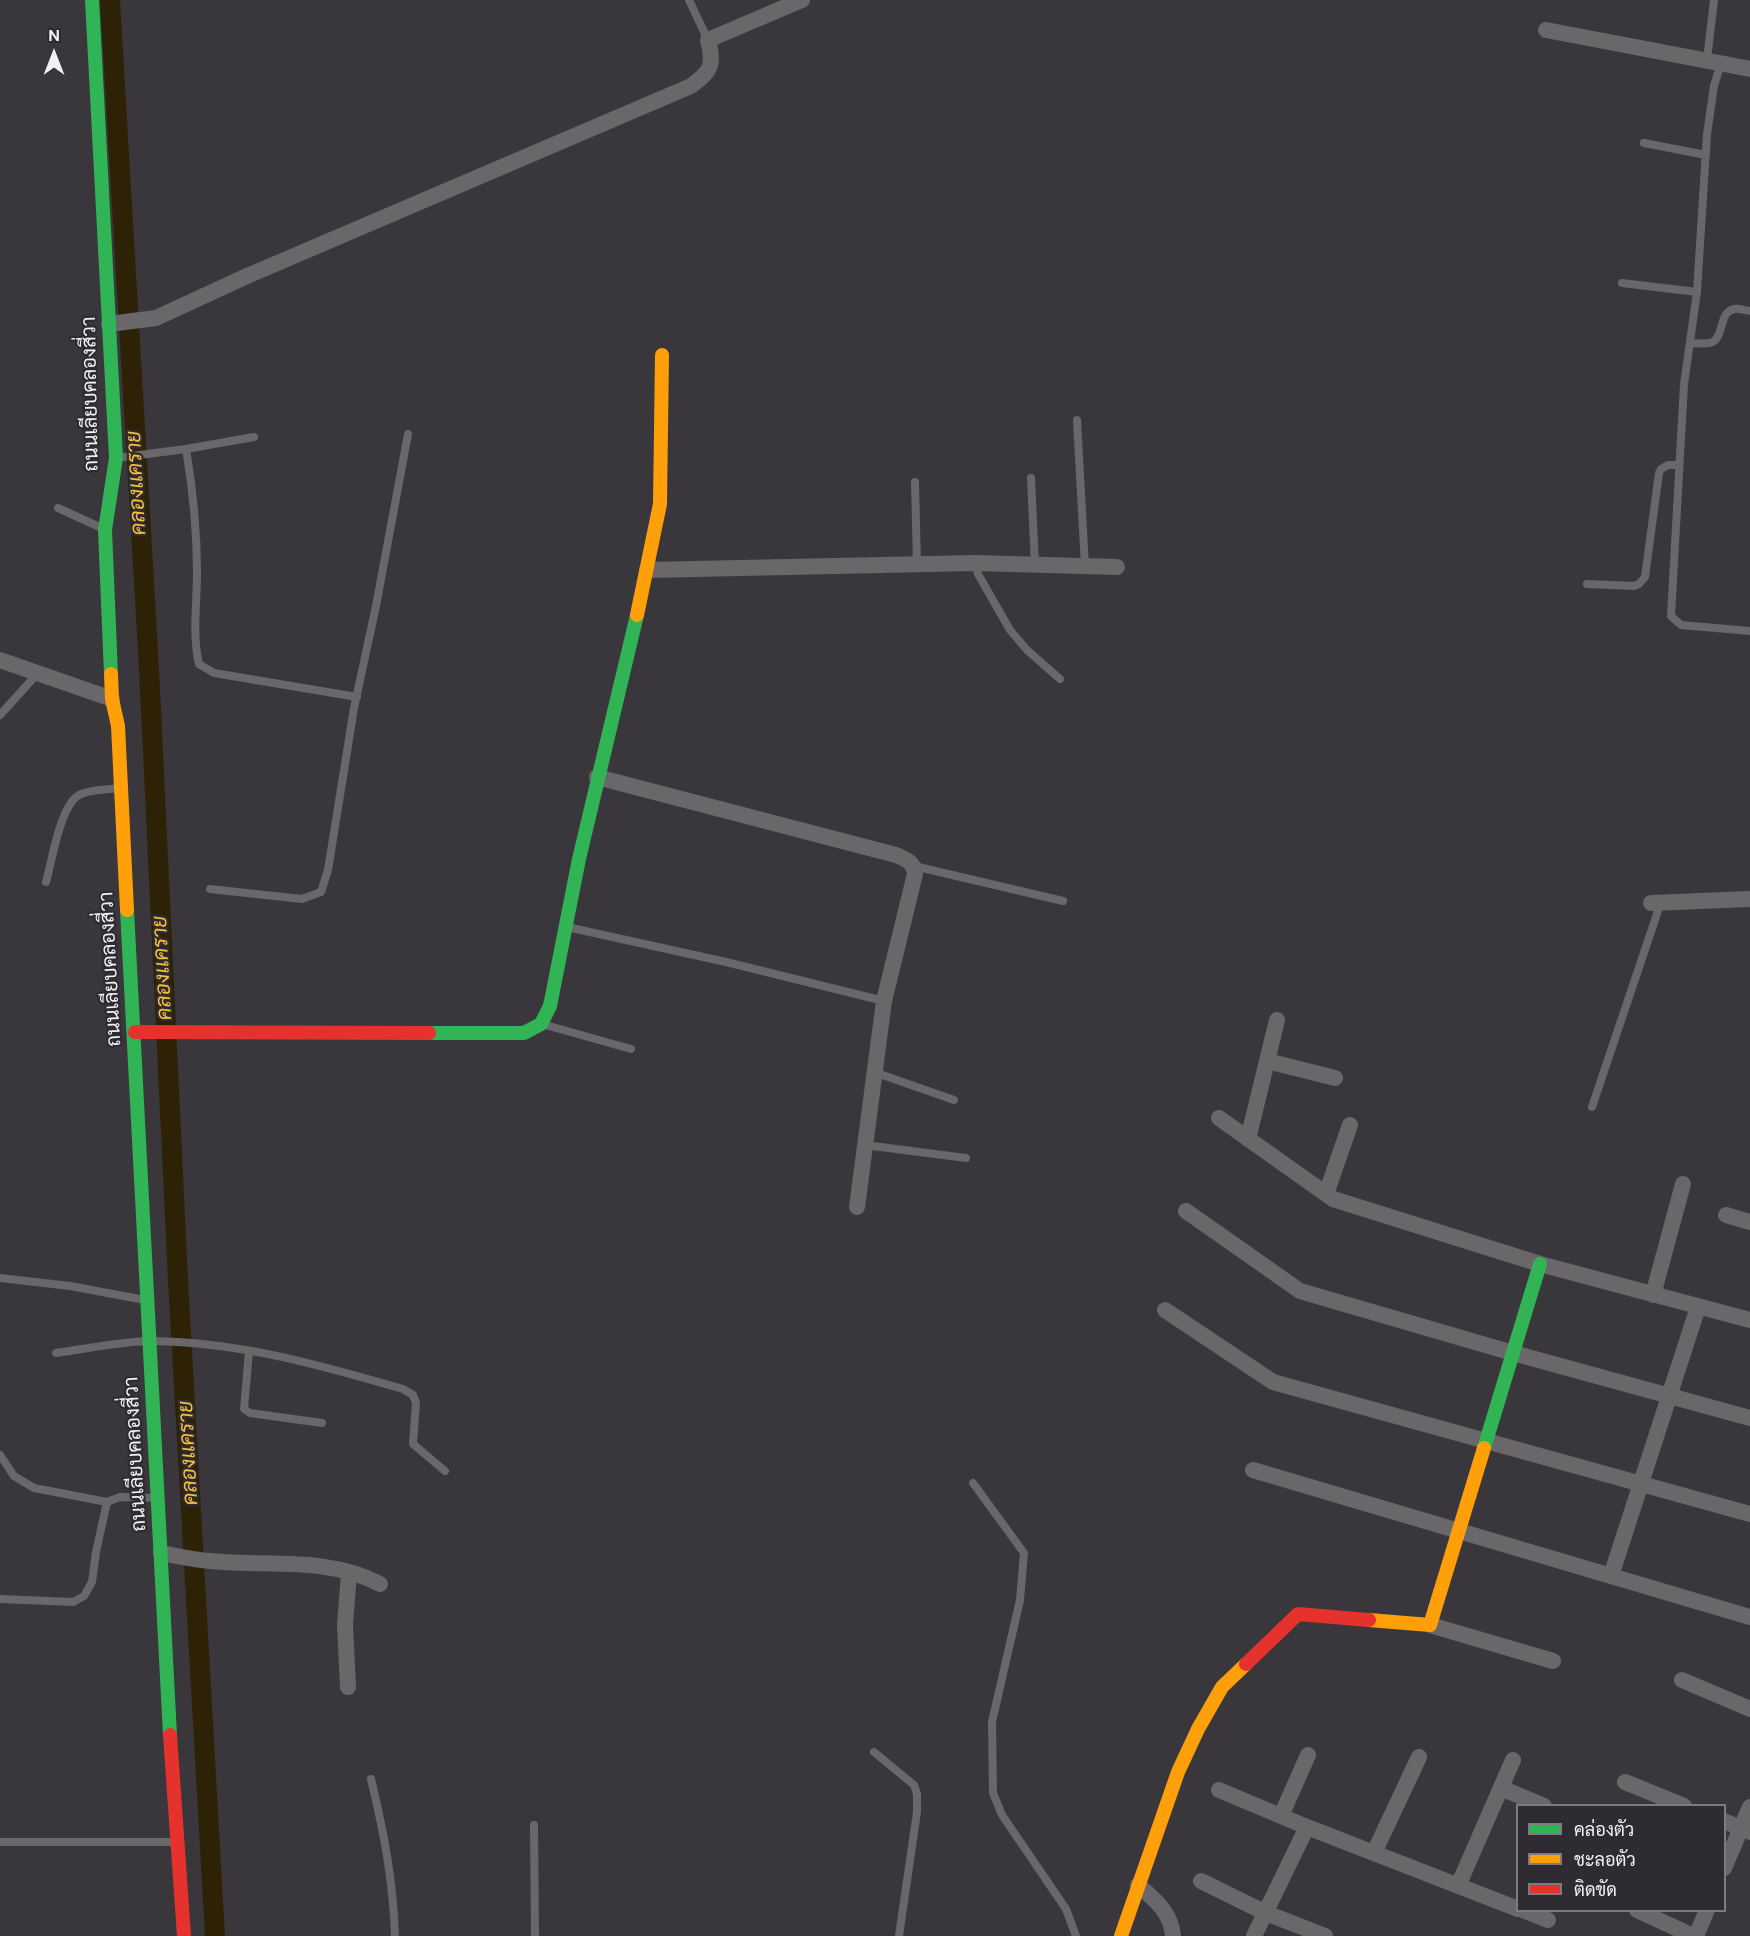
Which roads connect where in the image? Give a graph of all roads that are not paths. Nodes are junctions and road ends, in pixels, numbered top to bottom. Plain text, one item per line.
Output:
1 (92, 0) edge
2 (689, 0) edge
3 (802, 0) edge
4 (1714, 0) edge
5 (1546, 30) dead end
6 (708, 40) junction
7 (1714, 62) junction
8 (1750, 69) edge
9 (1644, 143) dead end
10 (1706, 155) junction
11 (1622, 283) dead end
12 (1697, 292) junction
13 (1750, 311) edge
14 (117, 323) junction
15 (1690, 343) junction
16 (662, 355) dead end
17 (1077, 420) dead end
18 (408, 434) dead end
19 (254, 437) dead end
20 (186, 449) junction
21 (116, 458) junction
22 (1679, 465) junction
23 (1031, 478) dead end
24 (915, 482) dead end
25 (58, 508) dead end
26 (105, 530) junction
27 (975, 563) junction
28 (917, 565) junction
29 (1035, 565) junction
30 (1085, 566) junction
31 (1117, 567) dead end
32 (647, 570) junction
33 (1587, 584) dead end
34 (1750, 631) edge
35 (0, 660) edge
36 (38, 673) junction
37 (1060, 679) dead end
38 (357, 697) junction
39 (112, 699) junction
40 (0, 715) edge
41 (597, 777) junction
42 (121, 788) junction
43 (914, 866) junction
44 (46, 882) dead end
45 (210, 889) dead end
46 (1750, 899) edge
47 (1063, 901) dead end
48 (1656, 902) joint
49 (567, 927) junction
50 (884, 1001) junction
51 (1277, 1020) dead end
52 (541, 1024) junction
53 (135, 1032) junction
54 (632, 1049) dead end
55 (1267, 1061) junction
56 (874, 1072) junction
57 (1335, 1078) dead end
58 (954, 1100) dead end
59 (1592, 1107) dead end
60 (1219, 1118) dead end
61 (1350, 1125) dead end
62 (1248, 1139) junction
63 (865, 1145) junction
64 (966, 1158) dead end
65 (1683, 1184) dead end
66 (1326, 1194) junction
67 (857, 1207) dead end
68 (1186, 1211) dead end
69 (1726, 1215) dead end
70 (1750, 1222) edge
71 (1540, 1264) junction
72 (0, 1278) edge
73 (1653, 1294) junction
74 (147, 1301) junction
75 (1698, 1307) junction
76 (1165, 1310) dead end
77 (1750, 1320) edge
78 (150, 1341) junction
79 (249, 1351) junction
80 (56, 1353) dead end
81 (1513, 1353) junction
82 (1669, 1396) junction
83 (1750, 1418) edge
84 (322, 1423) dead end
85 (1486, 1441) junction
86 (0, 1455) edge
87 (1253, 1470) dead end
88 (445, 1471) dead end
89 (973, 1483) dead end
90 (1641, 1483) junction
91 (158, 1498) junction
92 (107, 1502) junction
93 (1750, 1514) edge
94 (1459, 1532) junction
95 (160, 1553) junction
96 (349, 1572) junction
97 (1611, 1576) junction
98 (380, 1584) dead end
99 (0, 1599) edge
100 (1750, 1617) edge
101 (1430, 1625) junction
102 (1553, 1661) dead end
103 (1682, 1680) dead end
104 (348, 1687) dead end
105 (1750, 1709) edge
106 (873, 1752) dead end
107 (1308, 1755) dead end
108 (1419, 1757) dead end
109 (1513, 1760) dead end
110 (371, 1779) dead end
111 (1625, 1782) dead end
112 (1500, 1788) junction
113 (1219, 1790) dead end
114 (1539, 1804) edge
115 (1679, 1804) edge
116 (1750, 1807) edge
117 (1281, 1816) junction
118 (1726, 1821) edge
119 (534, 1825) dead end
120 (1307, 1827) junction
121 (1746, 1830) edge
122 (0, 1842) edge
123 (177, 1842) junction
124 (1374, 1853) junction
125 (1726, 1866) edge
126 (1201, 1881) dead end
127 (1138, 1885) junction
128 (1458, 1886) junction
129 (1516, 1907) edge
130 (1526, 1912) edge
131 (1639, 1912) edge
132 (1706, 1912) edge
133 (1266, 1913) junction
134 (1548, 1920) dead end
135 (184, 1936) edge
136 (395, 1936) edge
137 (535, 1936) edge
138 (900, 1936) edge
139 (1076, 1936) edge
140 (1121, 1936) edge
141 (1173, 1936) edge
142 (1254, 1936) edge
143 (1325, 1936) edge
144 (1694, 1936) edge

1 - 14 street, ถนนเลียบคลองสี่วา
2 - 6 lane
3 - 6 street
4 - 7 lane
5 - 7 street
6 - 14 street
7 - 8 street
7 - 10 lane
9 - 10 lane
10 - 12 lane
11 - 12 lane
12 - 15 lane
13 - 15 lane
14 - 21 street, ถนนเลียบคลองสี่วา
15 - 22 lane
16 - 32 street
17 - 30 lane
18 - 38 lane
19 - 20 lane
20 - 21 lane
20 - 38 lane
21 - 26 street, ถนนเลียบคลองสี่วา
22 - 33 lane
22 - 34 lane
23 - 29 lane
24 - 28 lane
25 - 26 lane
26 - 39 street, ถนนเลียบคลองสี่วา
27 - 28 street
27 - 29 street
27 - 37 lane
28 - 32 street
29 - 30 street
30 - 31 street
32 - 41 street
35 - 36 street
36 - 39 street
36 - 40 lane
38 - 45 lane
39 - 42 street, ถนนเลียบคลองสี่วา
41 - 43 street
41 - 49 street
42 - 44 lane
42 - 53 street, ถนนเลียบคลองสี่วา
43 - 47 lane
43 - 50 street
46 - 48 street
48 - 59 lane
49 - 50 lane
49 - 52 street
50 - 56 street
51 - 55 street
52 - 53 street
52 - 54 lane
53 - 74 street, ถนนเลียบคลองสี่วา
55 - 57 street
55 - 62 street
56 - 58 lane
56 - 63 street
60 - 62 street
61 - 66 street
62 - 66 street
63 - 64 lane
63 - 67 street
65 - 73 street
66 - 71 street
68 - 81 street
69 - 70 street
71 - 73 street
71 - 81 street
72 - 74 lane
73 - 75 street
74 - 78 street, ถนนเลียบคลองสี่วา
75 - 77 street
75 - 82 street
76 - 85 street
78 - 79 lane
78 - 80 lane
78 - 91 street, ถนนเลียบคลองสี่วา
79 - 84 lane
79 - 88 lane
81 - 82 street
81 - 85 street
82 - 83 street
82 - 90 street
85 - 90 street
85 - 94 street
86 - 92 lane
87 - 94 street
89 - 139 lane
90 - 93 street
90 - 97 street
91 - 92 lane
91 - 95 street, ถนนเลียบคลองสี่วา
92 - 99 lane
94 - 97 street
94 - 101 street
95 - 96 street
95 - 123 street, ถนนเลียบคลองสี่วา
96 - 98 street
96 - 104 street
97 - 100 street
101 - 102 street
101 - 127 street
103 - 105 street
106 - 138 lane
107 - 117 street
108 - 124 street
109 - 112 street
110 - 136 lane
111 - 115 street
112 - 114 street
112 - 128 street
113 - 117 street
116 - 121 street
117 - 120 street
118 - 121 street
119 - 137 lane
120 - 124 street
120 - 133 street
121 - 125 street
122 - 123 lane
123 - 135 street, ถนนเลียบคลองสี่วา
124 - 128 street
126 - 133 street
127 - 140 street
127 - 141 street
128 - 129 street
130 - 134 street
131 - 144 street
132 - 144 street
133 - 142 street
133 - 143 street

